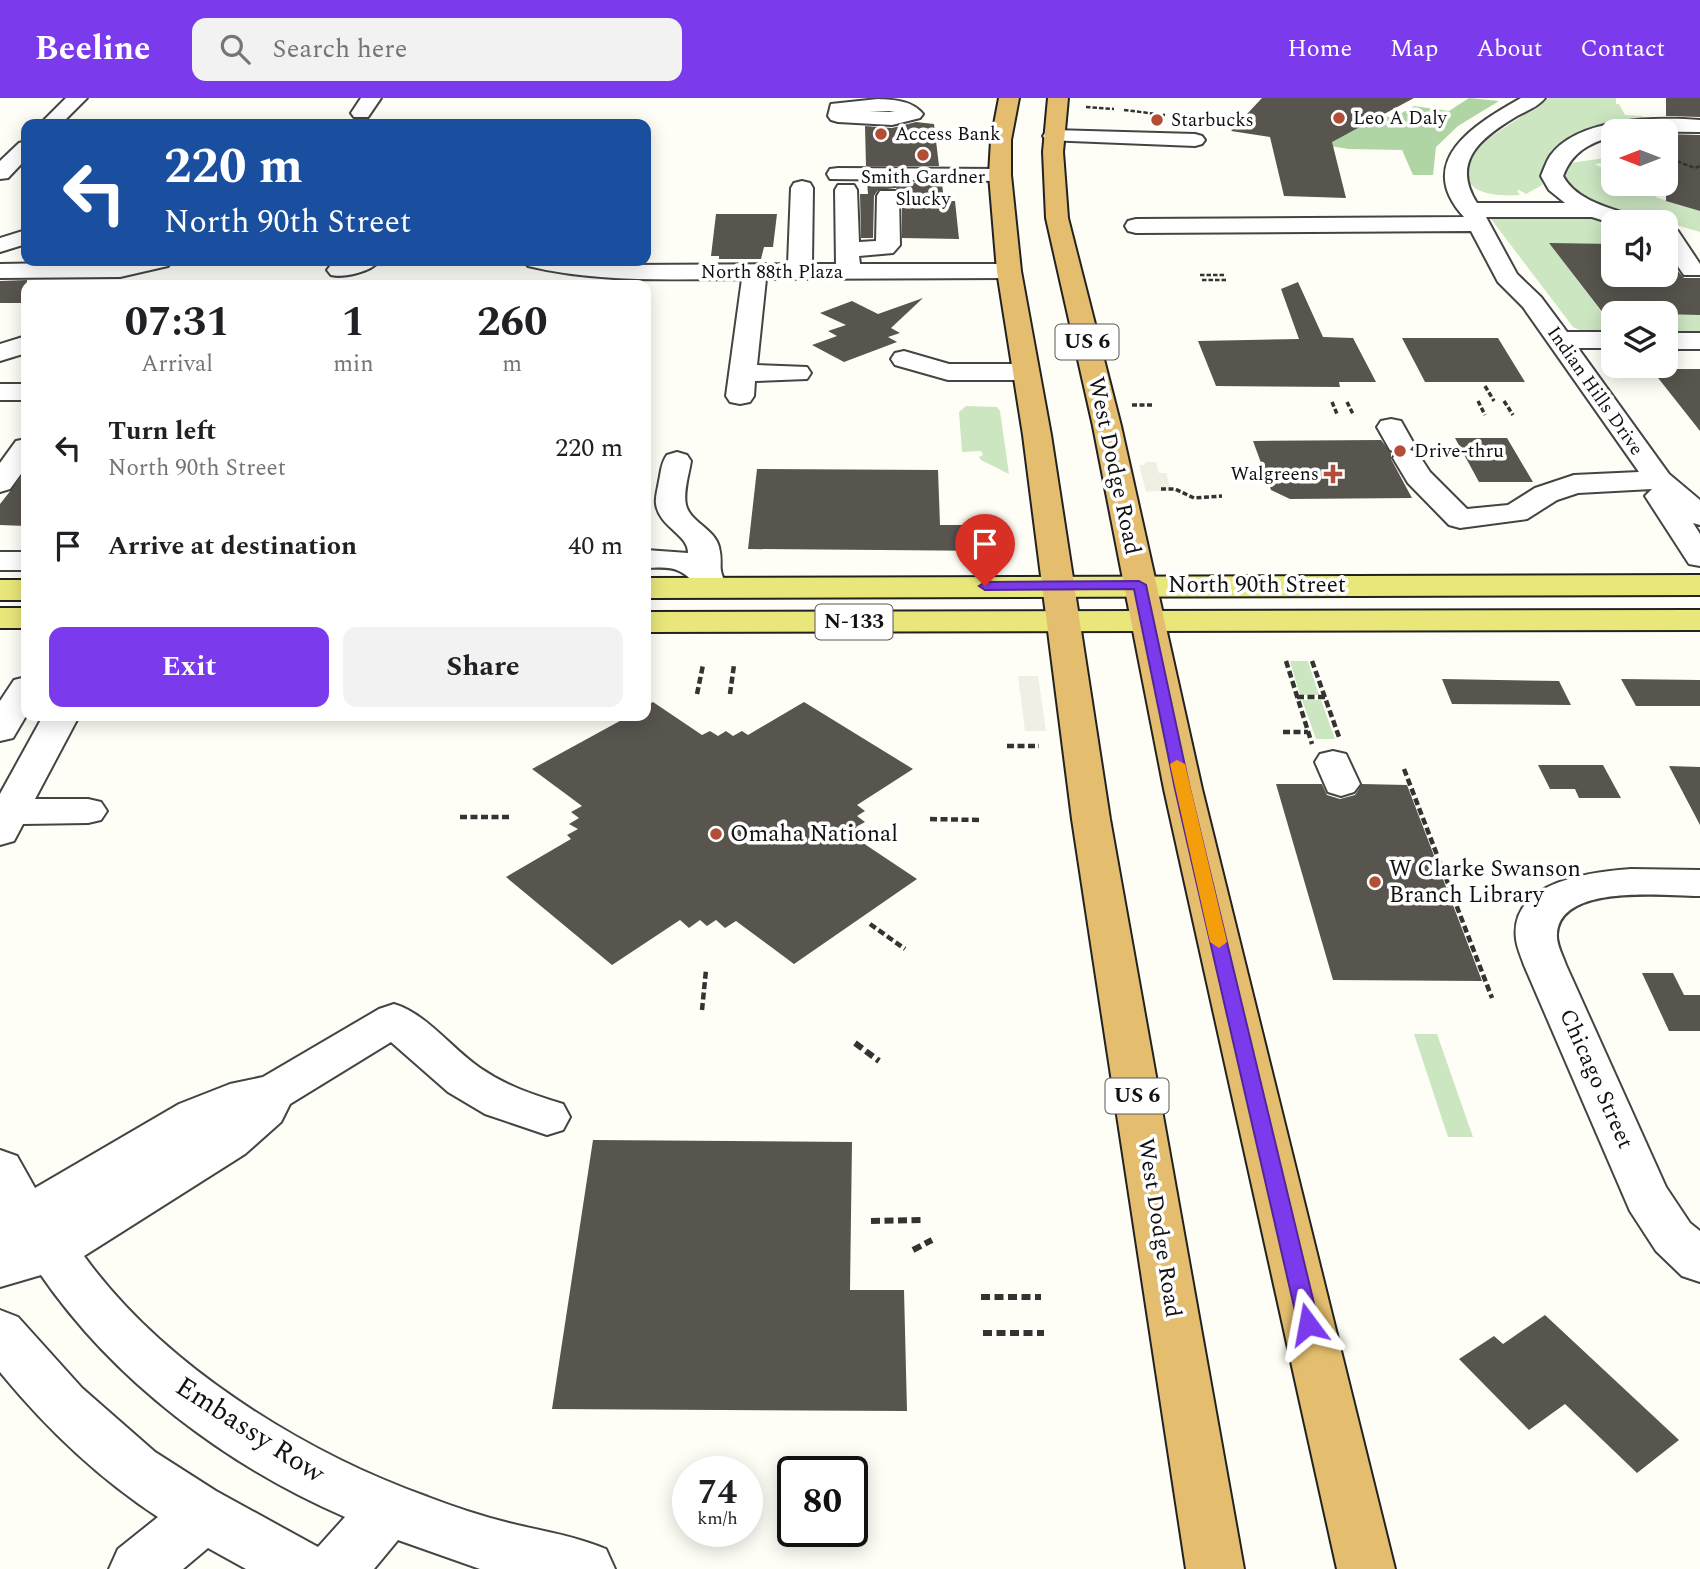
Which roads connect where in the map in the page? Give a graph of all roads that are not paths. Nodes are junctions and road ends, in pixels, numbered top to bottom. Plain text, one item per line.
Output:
1 (77, 98) edge
2 (1009, 98) edge
3 (1058, 98) edge
4 (1535, 98) edge
5 (55, 119) edge
6 (1678, 123) edge
7 (1700, 125) edge
8 (1053, 136) junction
9 (1601, 136) edge
10 (1195, 141) dead end
11 (21, 152) edge
12 (1600, 156) dead end
13 (1560, 157) junction
14 (0, 173) edge
15 (1000, 175) junction
16 (802, 188) dead end
17 (888, 196) dead end
18 (1574, 198) junction
19 (1597, 210) junction
20 (1470, 211) junction
21 (1601, 212) edge
22 (1136, 226) dead end
23 (1678, 238) edge
24 (1700, 243) edge
25 (1678, 251) edge
26 (848, 261) junction
27 (138, 266) edge
28 (351, 266) edge
29 (568, 266) edge
30 (339, 270) dead end
31 (1692, 270) dead end
32 (0, 271) edge
33 (1009, 271) junction
34 (801, 282) junction
35 (754, 283) junction
36 (21, 332) edge
37 (1558, 340) junction
38 (1601, 340) edge
39 (1678, 341) edge
40 (1700, 341) edge
41 (0, 353) edge
42 (904, 359) dead end
43 (1026, 372) junction
44 (798, 373) dead end
45 (0, 392) edge
46 (21, 392) edge
47 (1399, 443) dead end
48 (21, 454) edge
49 (677, 461) dead end
50 (1659, 480) junction
51 (0, 483) edge
52 (1700, 516) edge
53 (1700, 557) edge
54 (651, 559) edge
55 (0, 561) edge
56 (21, 561) edge
57 (708, 579) junction
58 (1700, 585) edge
59 (651, 587) edge
60 (0, 590) edge
61 (21, 590) edge
62 (1060, 604) junction
63 (1143, 604) junction
64 (0, 618) edge
65 (21, 618) edge
66 (1700, 620) edge
67 (651, 622) edge
68 (21, 695) edge
69 (58, 721) edge
70 (0, 730) edge
71 (88, 811) dead end
72 (3, 819) edge
73 (1700, 883) edge
74 (547, 1117) dead end
75 (0, 1169) edge
76 (26, 1237) edge
77 (1695, 1257) edge
78 (0, 1266) edge
79 (0, 1333) edge
80 (389, 1508) junction
81 (204, 1516) junction
82 (138, 1569) edge
83 (302, 1569) edge
84 (337, 1569) edge
85 (586, 1569) edge
86 (1214, 1569) edge
87 (1366, 1569) edge

1 - 5 street
2 - 15 highway, West Dodge Road / US 6
3 - 8 highway, West Dodge Road / US 6
4 - 20 street, Indian Hills Drive
6 - 7 street
8 - 10 street
8 - 63 highway, West Dodge Road / US 6
9 - 13 street
11 - 14 street
12 - 13 street
13 - 18 street
15 - 26 street
15 - 33 highway, West Dodge Road / US 6
16 - 34 street
17 - 26 street
18 - 19 street
18 - 20 street
19 - 20 street
19 - 21 street
20 - 22 street
20 - 37 street, Indian Hills Drive
23 - 24 street
25 - 31 street
26 - 33 street, North 88th Plaza
26 - 34 street, North 88th Plaza
27 - 32 street
28 - 30 street
29 - 35 street, North 88th Plaza
33 - 43 highway, West Dodge Road / US 6
34 - 35 street, North 88th Plaza
35 - 44 street
36 - 41 street
37 - 38 street
37 - 50 street, Indian Hills Drive
39 - 40 street
42 - 43 street
43 - 62 highway, West Dodge Road / US 6
45 - 46 street
47 - 50 street
48 - 51 street
49 - 57 street
50 - 52 street, Indian Hills Drive
50 - 53 street, Indian Hills Drive
54 - 57 street
55 - 56 street
57 - 59 main road, North 90th Street / N-133
57 - 62 main road, North 90th Street / N-133
58 - 63 main road, North 90th Street
60 - 61 main road
62 - 63 main road, North 90th Street / N-133
62 - 67 main road, North 90th Street / N-133
62 - 86 highway, West Dodge Road / US 6
63 - 66 main road, North 90th Street
63 - 87 highway, West Dodge Road / US 6
64 - 65 main road
68 - 70 street
69 - 72 street
71 - 72 street
73 - 77 street, Chicago Street
74 - 76 street
75 - 76 street, Embassy Row
76 - 78 street
76 - 80 street, Embassy Row
79 - 81 street
80 - 84 street
80 - 85 street, Embassy Row
81 - 82 street
81 - 83 street

